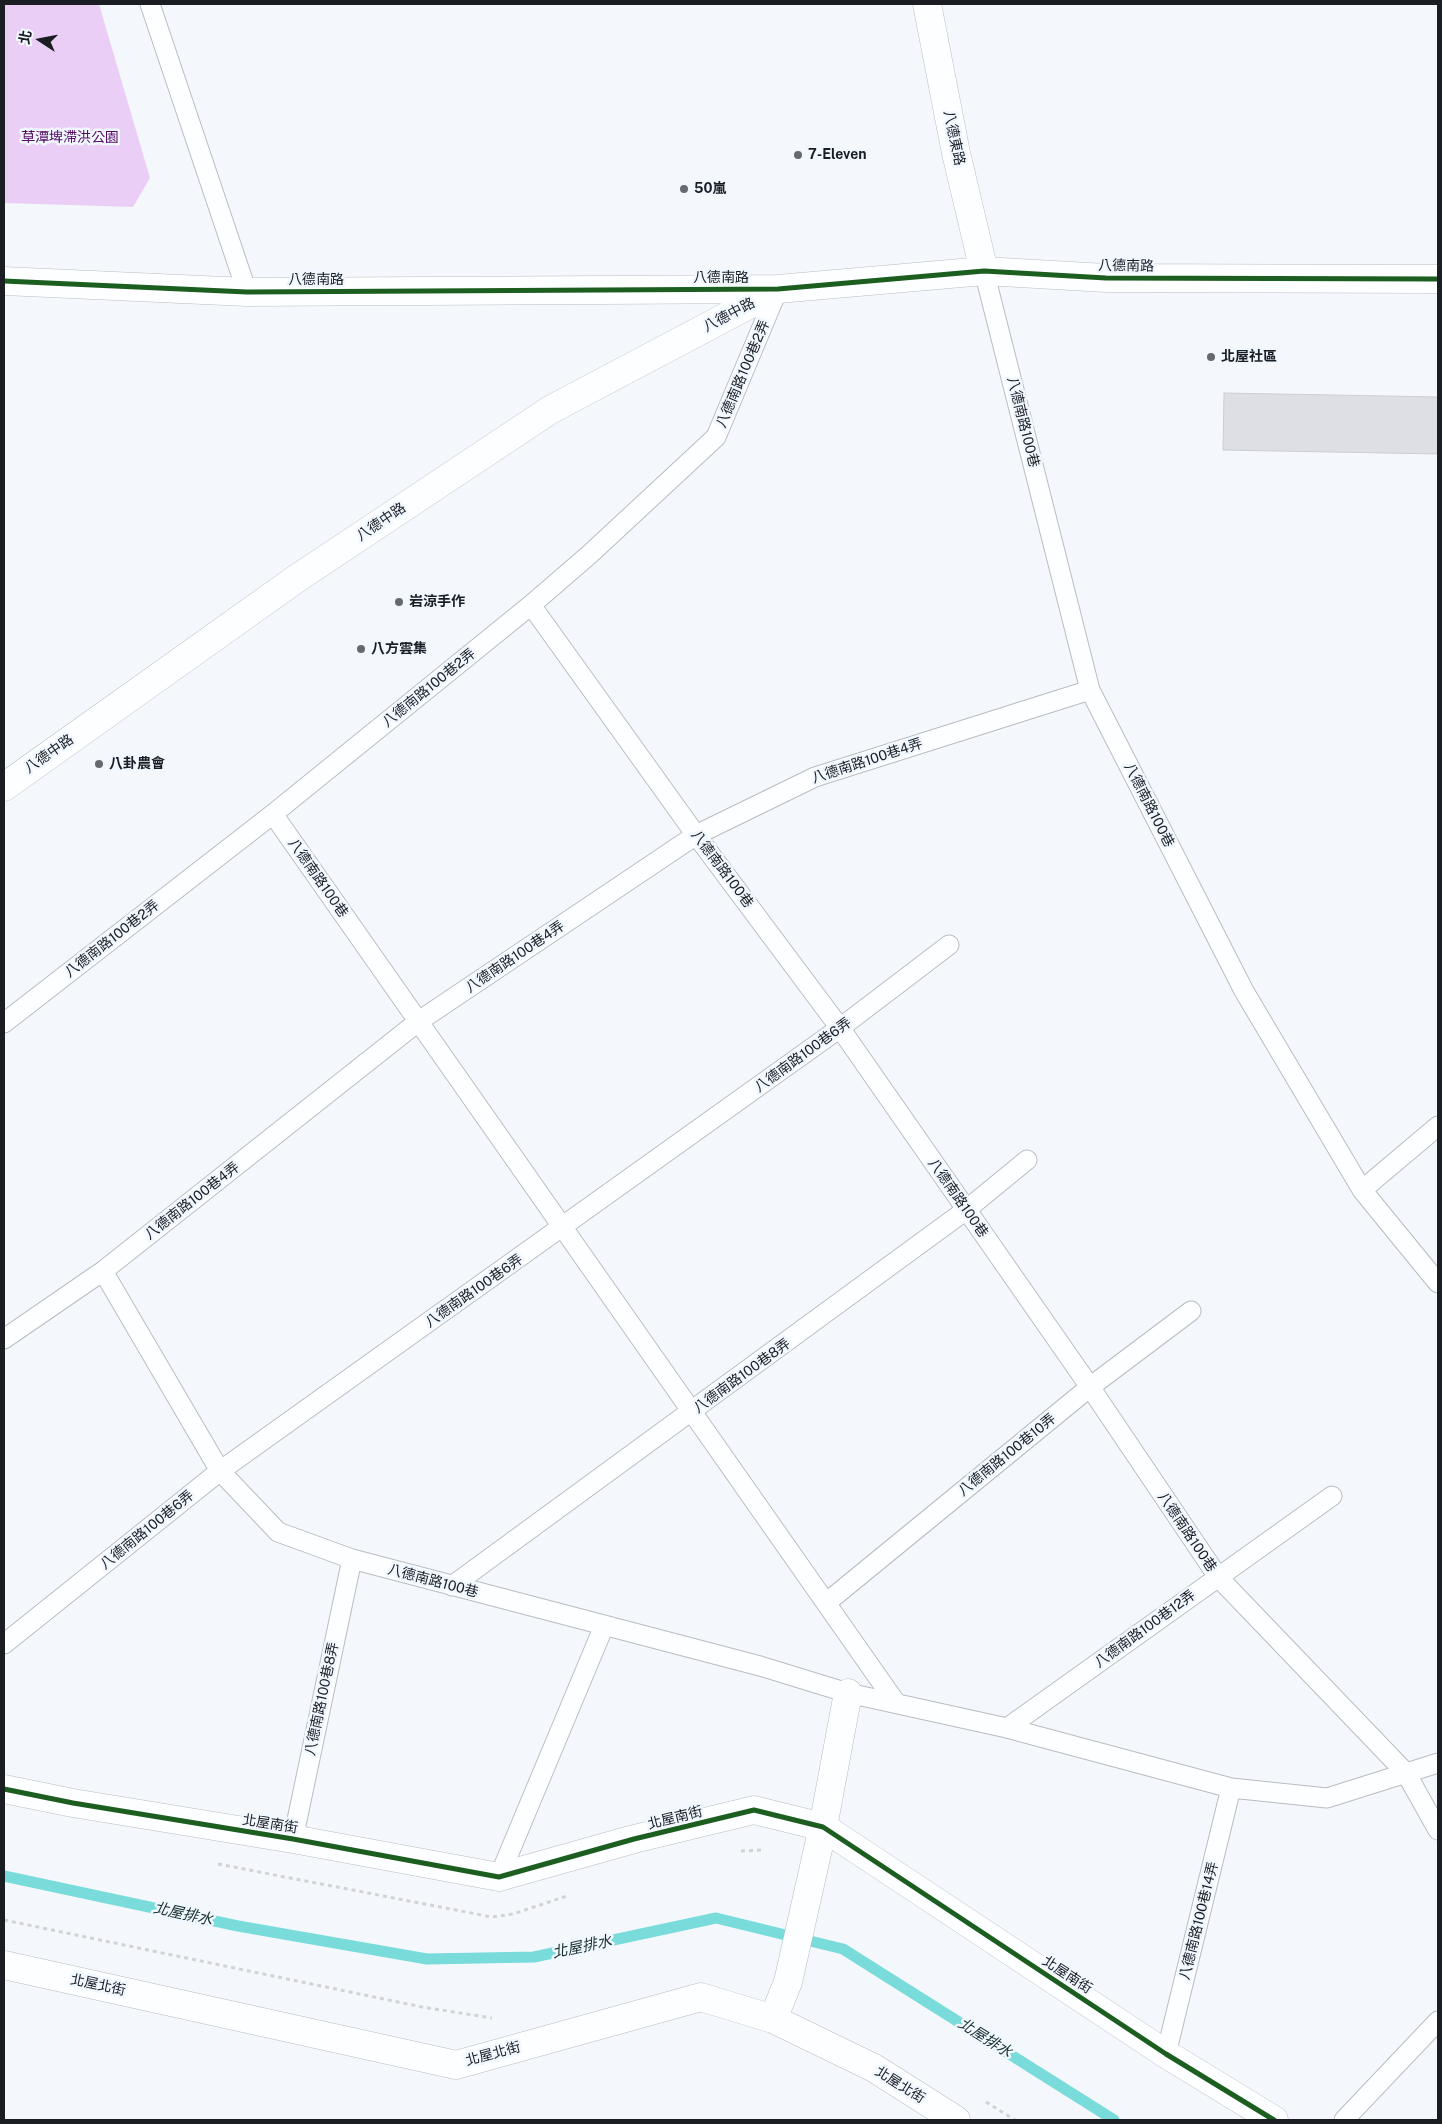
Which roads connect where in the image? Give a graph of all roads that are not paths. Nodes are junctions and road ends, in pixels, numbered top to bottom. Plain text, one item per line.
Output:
1 (150, 4) edge
2 (928, 4) edge
3 (984, 271) junction
4 (1438, 279) edge
5 (4, 280) edge
6 (778, 289) junction
7 (247, 292) junction
8 (531, 604) junction
9 (1090, 690) junction
10 (4, 786) edge
11 (273, 814) junction
12 (696, 835) junction
13 (949, 945) dead end
14 (419, 1021) junction
15 (4, 1024) edge
16 (840, 1028) junction
17 (1438, 1126) edge
18 (1027, 1160) dead end
19 (1362, 1190) junction
20 (966, 1210) junction
21 (563, 1228) junction
22 (103, 1271) junction
23 (1438, 1283) edge
24 (1190, 1311) dead end
25 (4, 1339) edge
26 (1090, 1387) junction
27 (692, 1412) junction
28 (220, 1471) junction
29 (1332, 1496) dead end
30 (352, 1559) junction
31 (1218, 1577) junction
32 (452, 1586) junction
33 (826, 1603) junction
34 (604, 1626) junction
35 (4, 1644) edge
36 (848, 1692) junction
37 (896, 1703) junction
38 (1007, 1728) junction
39 (1438, 1764) edge
40 (1406, 1773) junction
41 (4, 1788) edge
42 (1231, 1788) junction
43 (822, 1826) junction
44 (1438, 1830) edge
45 (293, 1838) junction
46 (499, 1877) junction
47 (4, 1965) edge
48 (773, 2019) junction
49 (1438, 2021) edge
50 (1166, 2054) junction
51 (956, 2120) edge
52 (1274, 2120) edge
53 (1344, 2120) edge

1 - 7 lane
2 - 3 street, 八德東路
3 - 4 street, 八德南路
3 - 6 street, 八德南路
3 - 9 lane, 八德南路100巷
5 - 7 street, 八德南路
6 - 7 street, 八德南路
6 - 8 lane, 八德南路100巷2弄
6 - 10 street, 八德中路
8 - 11 lane, 八德南路100巷2弄
8 - 12 lane, 八德南路100巷
9 - 12 lane, 八德南路100巷4弄
9 - 19 lane, 八德南路100巷
11 - 14 lane, 八德南路100巷
11 - 15 lane, 八德南路100巷2弄
12 - 14 lane, 八德南路100巷4弄
12 - 16 lane, 八德南路100巷
13 - 16 lane, 八德南路100巷6弄
14 - 21 lane, 八德南路100巷
14 - 22 lane, 八德南路100巷4弄
16 - 20 lane, 八德南路100巷
16 - 21 lane, 八德南路100巷6弄
17 - 19 lane
18 - 20 lane, 八德南路100巷8弄
19 - 23 lane, 八德南路100巷
20 - 26 lane, 八德南路100巷
20 - 27 lane, 八德南路100巷8弄
21 - 27 lane, 八德南路100巷
21 - 28 lane, 八德南路100巷6弄
22 - 25 lane, 八德南路100巷4弄
22 - 28 lane, 八德南路100巷
24 - 26 lane, 八德南路100巷10弄
26 - 31 lane, 八德南路100巷
26 - 33 lane, 八德南路100巷10弄
27 - 32 lane, 八德南路100巷8弄
27 - 33 lane, 八德南路100巷
28 - 30 lane, 八德南路100巷
28 - 35 lane, 八德南路100巷6弄
29 - 31 lane, 八德南路100巷12弄
30 - 32 lane, 八德南路100巷
30 - 45 lane, 八德南路100巷8弄
31 - 38 lane, 八德南路100巷12弄
31 - 40 lane, 八德南路100巷
32 - 34 lane, 八德南路100巷
33 - 37 lane, 八德南路100巷
34 - 36 lane, 八德南路100巷
34 - 46 lane
36 - 37 lane, 八德南路100巷
36 - 43 street
37 - 38 lane, 八德南路100巷
38 - 42 lane, 八德南路100巷
39 - 40 lane
40 - 42 lane, 八德南路100巷
40 - 44 lane, 八德南路100巷
41 - 45 street, 北屋南街
42 - 50 lane, 八德南路100巷14弄
43 - 46 street, 北屋南街
43 - 48 street
43 - 50 street, 北屋南街
45 - 46 street, 北屋南街
47 - 48 street, 北屋北街
48 - 51 street, 北屋北街
49 - 53 lane
50 - 52 street, 北屋南街

